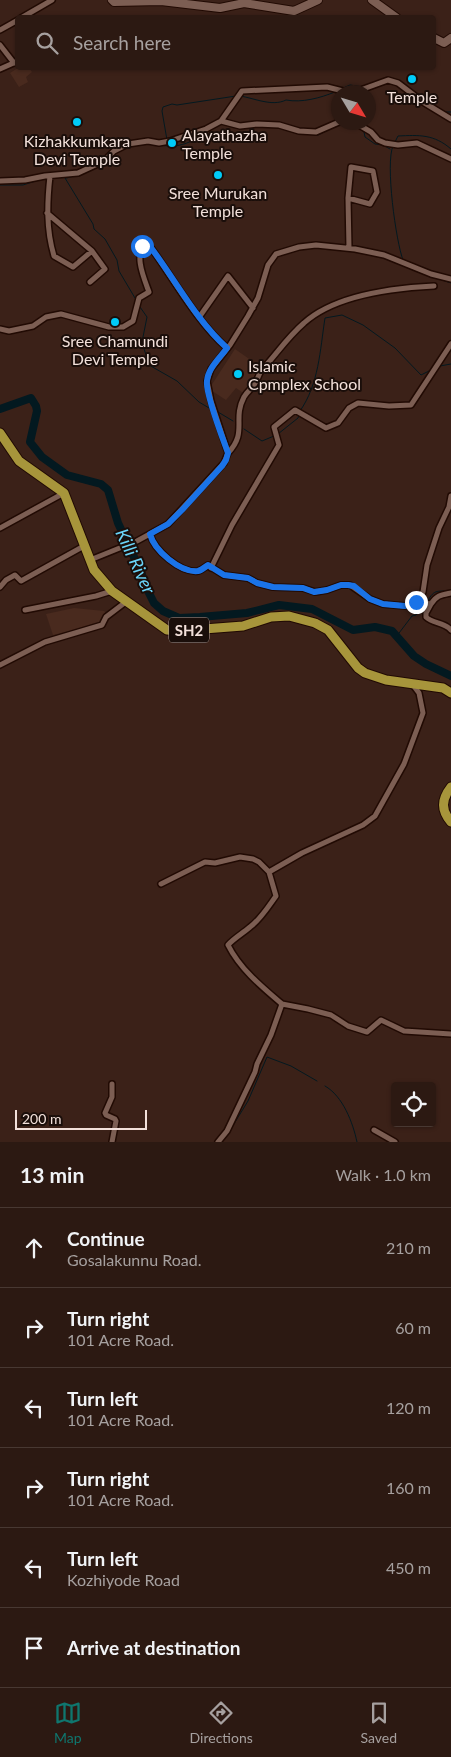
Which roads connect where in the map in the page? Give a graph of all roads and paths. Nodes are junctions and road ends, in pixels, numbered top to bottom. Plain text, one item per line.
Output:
1 (52, 0) edge
2 (112, 0) edge
3 (318, 0) edge
4 (372, 0) edge
5 (26, 15) edge
6 (394, 15) edge
7 (15, 21) edge
8 (0, 30) edge
9 (451, 38) edge
10 (436, 39) edge
11 (0, 45) edge
12 (15, 61) edge
13 (15, 62) edge
14 (0, 69) edge
15 (374, 85) edge
16 (331, 88) edge
17 (451, 119) edge
18 (221, 121) junction
19 (331, 125) edge
20 (367, 130) edge
21 (451, 158) edge
22 (50, 176) junction
23 (0, 180) edge
24 (348, 198) junction
25 (47, 213) junction
26 (349, 248) junction
27 (92, 251) junction
28 (451, 279) edge
29 (90, 282) dead end
30 (434, 286) dead end
31 (253, 308) junction
32 (200, 316) junction
33 (0, 330) edge
34 (451, 344) edge
35 (227, 348) junction
36 (0, 433) edge
37 (228, 453) junction
38 (64, 494) junction
39 (451, 496) edge
40 (0, 528) edge
41 (150, 534) junction
42 (84, 546) junction
43 (90, 560) junction
44 (212, 568) junction
45 (0, 587) edge
46 (112, 591) junction
47 (451, 593) edge
48 (127, 601) junction
49 (416, 602) junction
50 (427, 604) junction
51 (25, 610) dead end
52 (451, 630) edge
53 (0, 665) edge
54 (413, 685) junction
55 (451, 692) edge
56 (451, 787) edge
57 (451, 822) edge
58 (269, 872) junction
59 (161, 884) dead end
60 (282, 1004) junction
61 (451, 1034) edge
62 (112, 1084) dead end
63 (374, 1130) dead end
64 (112, 1142) edge
65 (218, 1142) edge
66 (395, 1142) edge

1 - 5 street
2 - 3 main road
4 - 6 main road
7 - 8 street
9 - 10 main road
11 - 12 street
13 - 14 street
15 - 17 street
16 - 18 street
18 - 19 street
18 - 22 street
20 - 21 street
22 - 23 street
22 - 25 street
24 - 24 street
24 - 26 street
25 - 27 street
25 - 27 street
26 - 28 street
26 - 31 street
27 - 29 street
30 - 37 street
31 - 32 street
31 - 35 street
32 - 33 street
32 - 35 street
34 - 44 street
35 - 37 street
36 - 38 main road
37 - 41 street
38 - 40 street
38 - 42 main road, SH2
39 - 49 street
41 - 43 street
41 - 44 street
42 - 43 main road, SH2
42 - 45 street
43 - 46 main road, SH2
44 - 49 street
46 - 48 main road, SH2
46 - 51 street
47 - 50 street
48 - 53 street
48 - 54 main road, SH2
49 - 50 street
50 - 52 street
54 - 55 main road, SH2
54 - 58 street
56 - 57 main road
58 - 59 street
58 - 60 street
60 - 61 street
60 - 65 street
62 - 64 street
63 - 66 street

